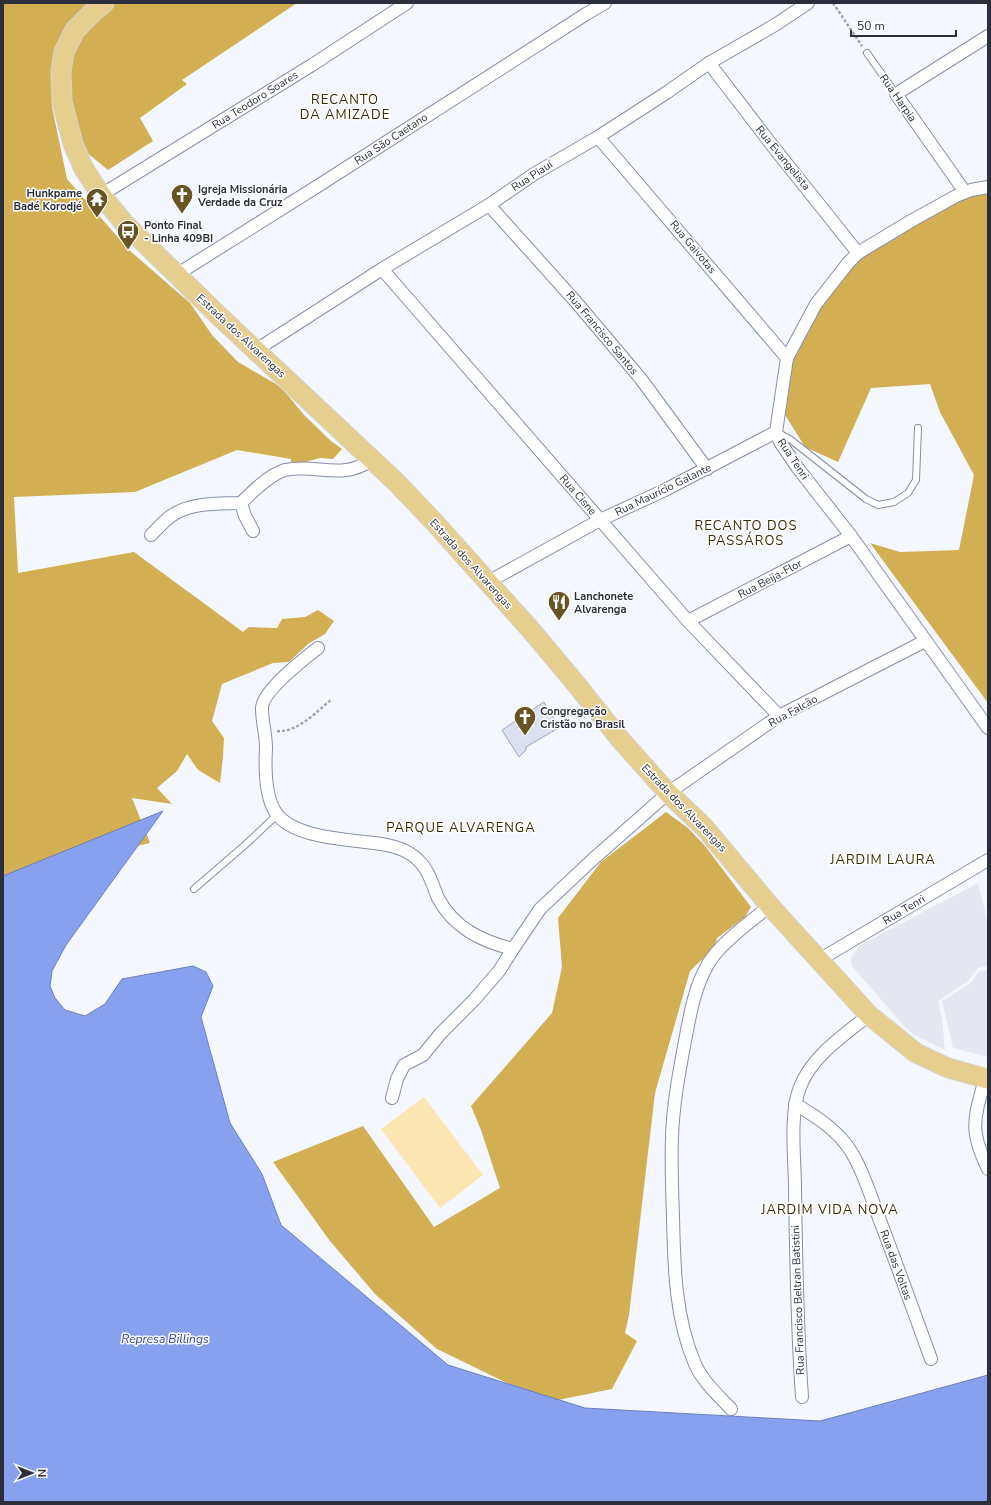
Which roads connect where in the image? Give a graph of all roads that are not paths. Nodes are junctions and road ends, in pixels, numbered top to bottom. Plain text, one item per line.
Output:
1 (104, 3) edge
2 (407, 3) edge
3 (606, 3) edge
4 (808, 3) edge
5 (988, 36) edge
6 (866, 53) road end
7 (709, 63) junction
8 (896, 94) junction
9 (598, 137) junction
10 (988, 187) edge
11 (964, 192) junction
12 (101, 195) junction
13 (489, 205) junction
14 (858, 252) junction
15 (382, 269) junction
16 (176, 275) junction
17 (256, 350) junction
18 (787, 358) junction
19 (918, 428) dead end
20 (776, 432) junction
21 (372, 460) junction
22 (707, 469) junction
23 (241, 503) junction
24 (600, 520) junction
25 (253, 531) dead end
26 (151, 535) dead end
27 (851, 536) junction
28 (488, 582) junction
29 (688, 621) junction
30 (925, 641) junction
31 (318, 648) dead end
32 (779, 716) junction
33 (988, 728) edge
34 (668, 793) junction
35 (277, 815) junction
36 (988, 860) edge
37 (194, 889) dead end
38 (770, 906) junction
39 (513, 949) junction
40 (819, 960) junction
41 (869, 1016) junction
42 (987, 1079) edge
43 (392, 1098) dead end
44 (795, 1104) junction
45 (988, 1169) edge
46 (931, 1359) dead end
47 (802, 1398) dead end
48 (731, 1409) dead end

1 - 12 main road, Estrada dos Alvarengas
2 - 12 street, Rua Teodoro Soares
3 - 16 street, Rua São Caetano
4 - 7 street, Rua Piauí
5 - 8 street
6 - 8 lane, Rua Harpia
7 - 9 street, Rua Piauí
7 - 14 street, Rua Evangelista
8 - 11 street, Rua Harpia
9 - 13 street, Rua Piauí
9 - 18 street, Rua Gaivotas
10 - 11 street, Rua Tenri
11 - 14 street, Rua Tenri
12 - 16 main road, Estrada dos Alvarengas
13 - 15 street, Rua Piauí
13 - 22 street, Rua Francisco Santos
14 - 18 street, Rua Tenri
15 - 17 street, Rua Piauí
15 - 24 street, Rua Cisne
16 - 17 main road, Estrada dos Alvarengas
17 - 21 main road, Estrada dos Alvarengas
18 - 20 street, Rua Tenri
19 - 20 lane
20 - 22 street, Rua Maurício Galante
20 - 27 street, Rua Tenri
21 - 23 street
21 - 28 main road, Estrada dos Alvarengas
22 - 24 street, Rua Maurício Galante
23 - 25 street
23 - 26 street
24 - 28 street, Rua Maurício Galante
24 - 29 street, Rua Cisne
27 - 29 street, Rua Beija-Flor
27 - 30 street, Rua Tenri
28 - 34 main road, Estrada dos Alvarengas
29 - 32 street, Rua Cisne
30 - 32 street, Rua Falcão
30 - 33 street, Rua Tenri
31 - 35 street
32 - 34 street, Rua Falcão
34 - 38 main road, Estrada dos Alvarengas
34 - 39 street, Rua Falcão
35 - 37 lane
35 - 39 street
36 - 40 street, Rua Tenri
38 - 40 main road, Estrada dos Alvarengas
38 - 48 street
39 - 43 street, Rua Falcão
40 - 41 main road, Estrada dos Alvarengas
41 - 42 main road, Estrada dos Alvarengas
41 - 44 street, Rua Francisco Beltran Batistini
42 - 45 street
44 - 46 street, Rua das Voltas
44 - 47 street, Rua Francisco Beltran Batistini

